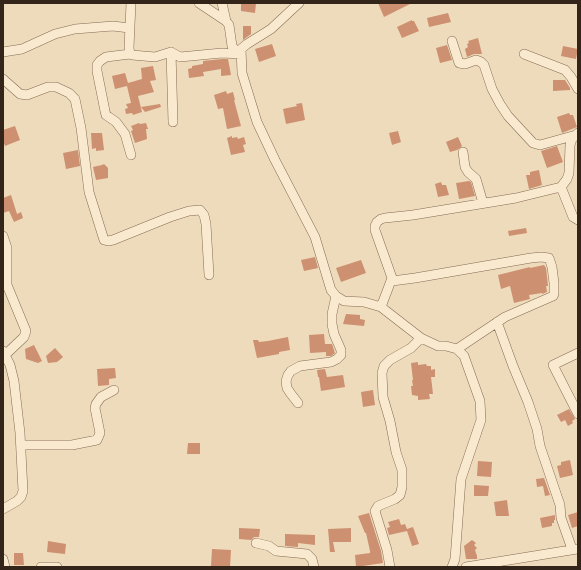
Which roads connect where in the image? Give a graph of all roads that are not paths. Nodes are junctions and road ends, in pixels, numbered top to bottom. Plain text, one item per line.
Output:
1 (131, 3) edge
2 (199, 3) edge
3 (222, 3) edge
4 (300, 3) edge
5 (226, 21) junction
6 (130, 28) junction
7 (452, 41) dead end
8 (3, 52) edge
9 (171, 52) junction
10 (130, 54) junction
11 (241, 54) junction
12 (524, 54) dead end
13 (3, 79) edge
14 (578, 89) edge
15 (173, 122) dead end
16 (577, 134) edge
17 (463, 152) dead end
18 (132, 155) dead end
19 (561, 187) junction
20 (483, 203) junction
21 (578, 220) edge
22 (3, 236) edge
23 (209, 275) dead end
24 (392, 281) junction
25 (336, 296) junction
26 (381, 307) junction
27 (497, 322) junction
28 (421, 338) junction
29 (457, 349) junction
30 (4, 353) edge
31 (578, 353) edge
32 (114, 390) dead end
33 (298, 403) dead end
34 (578, 414) edge
35 (21, 445) junction
36 (3, 509) edge
37 (256, 543) dead end
38 (575, 549) edge
39 (3, 559) edge
40 (5, 567) edge
41 (41, 567) edge
42 (57, 567) edge
43 (314, 567) edge
44 (390, 567) edge
45 (452, 567) edge
46 (466, 567) edge

1 - 6 street
2 - 5 street
3 - 5 street
4 - 11 street
5 - 11 street
6 - 8 street
6 - 10 street
7 - 16 street
9 - 10 street
9 - 11 street
9 - 15 street
10 - 18 street
11 - 25 street
12 - 14 street
13 - 23 street
16 - 19 street
17 - 20 street
19 - 20 street
19 - 21 street
20 - 24 street
22 - 30 street
24 - 26 street
24 - 27 street
25 - 26 street
25 - 33 street
26 - 28 street
27 - 29 street
27 - 38 street
28 - 29 street
28 - 44 street
29 - 45 street
30 - 35 street
31 - 34 street
32 - 35 street
35 - 36 street
37 - 43 street
38 - 46 street
39 - 40 street
41 - 42 street

